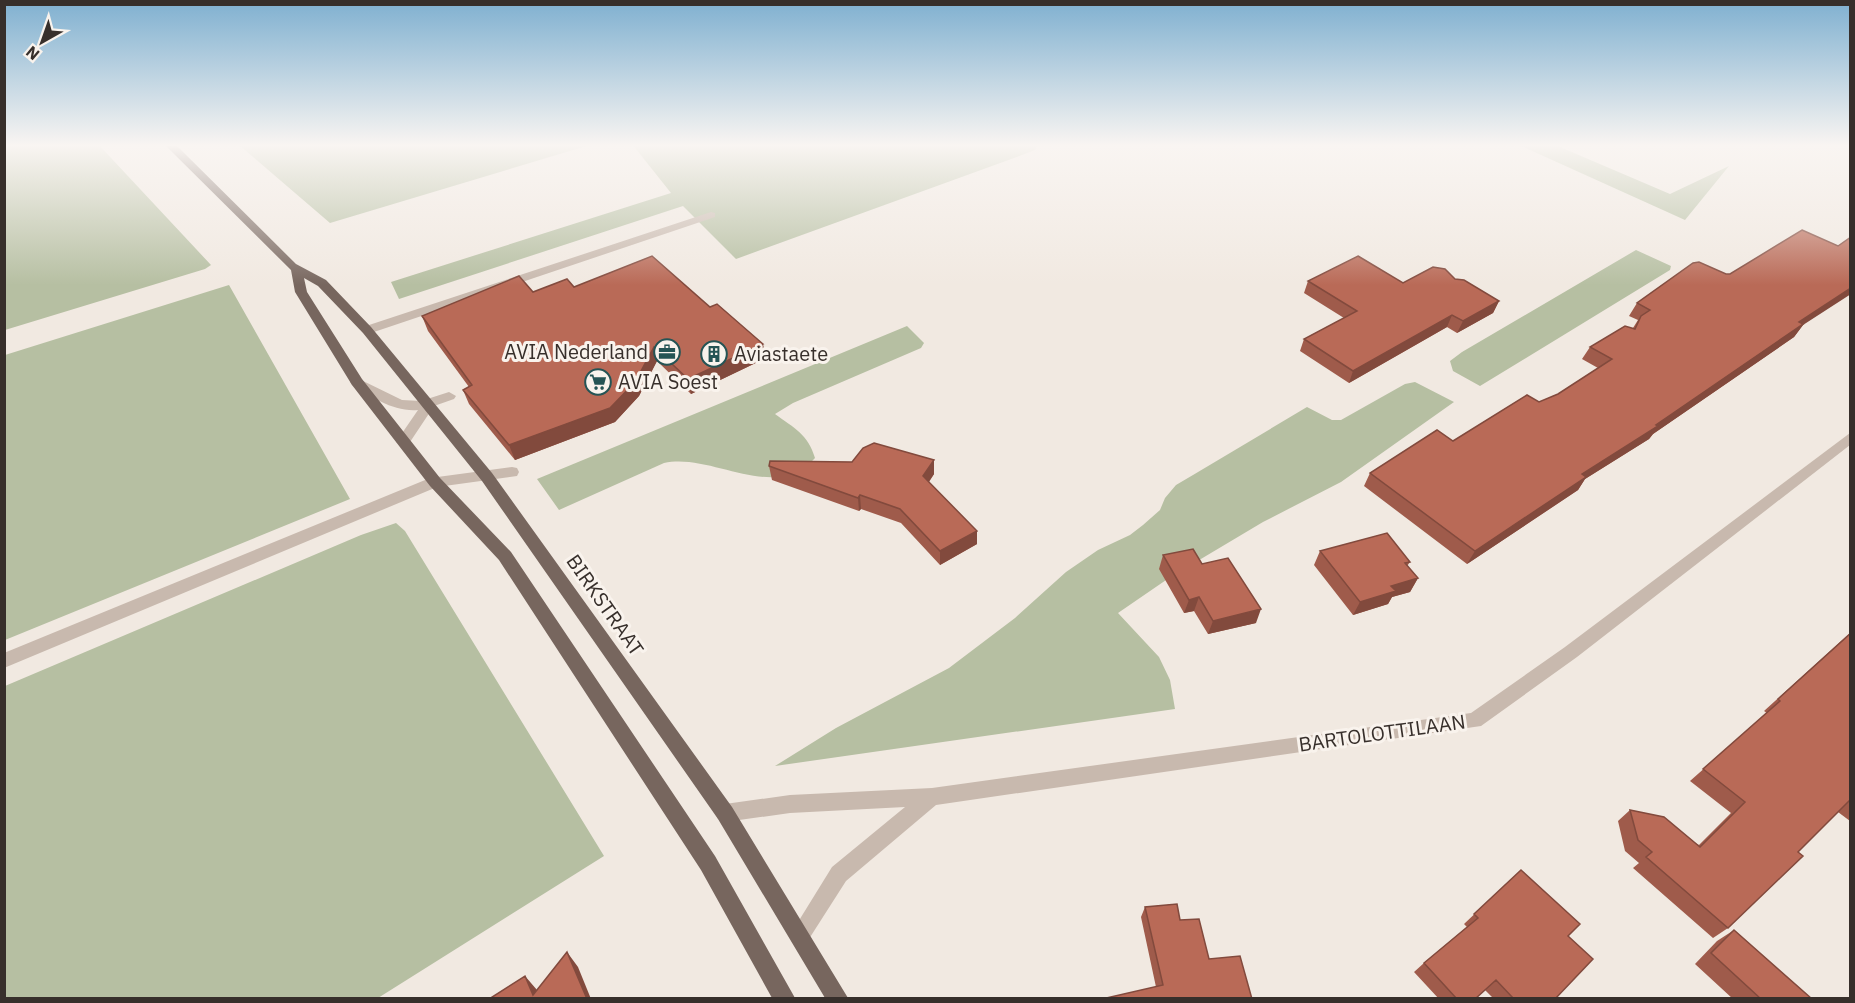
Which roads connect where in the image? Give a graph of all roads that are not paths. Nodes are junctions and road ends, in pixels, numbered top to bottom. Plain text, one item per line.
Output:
1 (217, 191) edge
2 (711, 215) dead end
3 (297, 270) junction
4 (367, 330) junction
5 (357, 382) junction
6 (449, 396) dead end
7 (428, 405) junction
8 (1851, 438) edge
9 (403, 442) junction
10 (512, 472) dead end
11 (487, 477) junction
12 (435, 483) junction
13 (4, 661) edge
14 (932, 798) junction
15 (725, 813) junction
16 (800, 934) junction
17 (784, 999) edge
18 (837, 999) edge

1 - 3 main road, BIRKSTRAAT
2 - 4 street
3 - 4 main road, BIRKSTRAAT
3 - 5 main road, BIRKSTRAAT
4 - 7 main road, BIRKSTRAAT
5 - 7 street
5 - 9 main road, BIRKSTRAAT
6 - 7 street
7 - 9 street
7 - 11 main road, BIRKSTRAAT
8 - 14 street, BARTOLOTTILAAN
9 - 12 main road, BIRKSTRAAT
10 - 11 street
11 - 12 street
11 - 15 main road, BIRKSTRAAT
12 - 13 street
12 - 17 main road, BIRKSTRAAT
14 - 15 street, BARTOLOTTILAAN
14 - 16 street
15 - 16 main road, BIRKSTRAAT
16 - 18 main road, BIRKSTRAAT

